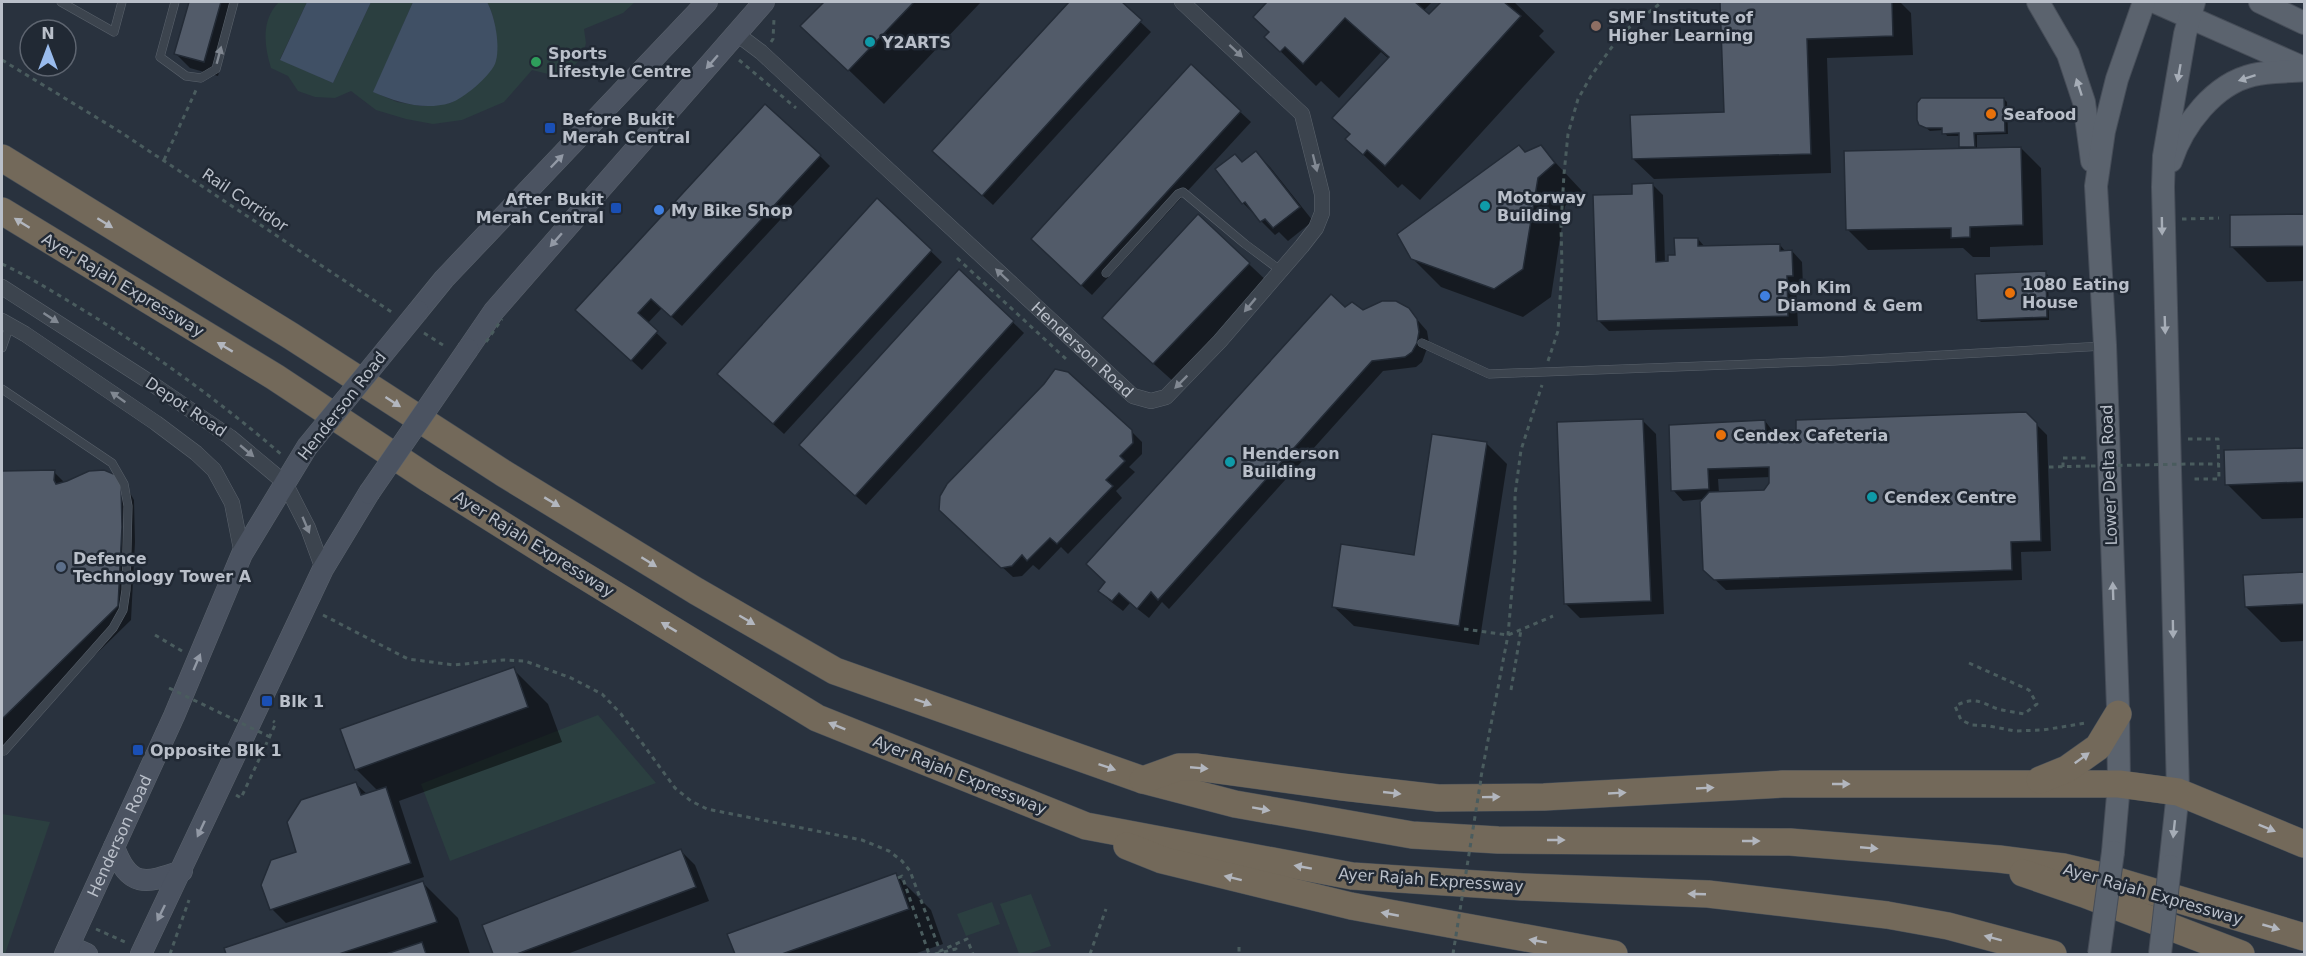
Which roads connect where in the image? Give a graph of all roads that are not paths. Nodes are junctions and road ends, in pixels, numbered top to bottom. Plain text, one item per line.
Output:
1 (63, 2) edge
2 (122, 2) edge
3 (175, 2) edge
4 (234, 2) edge
5 (707, 2) edge
6 (764, 2) edge
7 (1182, 2) edge
8 (2037, 2) edge
9 (2144, 2) edge
10 (2155, 2) edge
11 (2260, 2) edge
12 (2191, 8) edge
13 (2304, 22) edge
14 (737, 34) junction
15 (2304, 69) edge
16 (2, 158) edge
17 (2096, 186) junction
18 (2163, 187) junction
19 (2, 211) edge
20 (1280, 270) junction
21 (1106, 273) dead end
22 (2, 287) edge
23 (6, 323) edge
24 (1422, 343) dead end
25 (2105, 345) junction
26 (2, 348) edge
27 (2, 389) edge
28 (285, 483) junction
29 (242, 554) junction
30 (323, 569) junction
31 (2118, 708) junction
32 (4, 751) dead end
33 (1143, 780) junction
34 (2031, 784) junction
35 (2119, 784) junction
36 (2178, 792) junction
37 (1086, 826) junction
38 (2304, 844) edge
39 (114, 847) junction
40 (1999, 859) junction
41 (182, 870) junction
42 (2304, 937) edge
43 (74, 952) edge
44 (142, 952) edge
45 (1614, 954) edge
46 (2053, 954) edge
47 (2099, 954) edge
48 (2160, 954) edge
49 (2241, 954) edge

1 - 2 lane
3 -> 4 lane
28 -> 5 main road, Henderson Road, bridge
6 - 14 main road
7 -> 20 street, Henderson Road
17 -> 8 main road
9 - 17 main road, Lower Delta Road
10 - 12 main road
11 - 13 main road
12 - 15 main road
12 -> 18 main road
20 -> 14 street, Henderson Road
14 -> 30 main road, bridge
15 -> 18 main road
16 -> 33 highway, Ayer Rajah Expressway
17 - 25 main road, Lower Delta Road
18 -> 36 main road
37 -> 19 highway, Ayer Rajah Expressway
20 - 21 lane
22 -> 28 street, Depot Road
23 - 26 lane
29 -> 23 street, Depot Road
24 - 25 lane
31 -> 25 main road, Lower Delta Road
27 - 32 lane
28 - 29 main road, Henderson Road
28 -> 30 street, Depot Road
39 -> 29 main road, Henderson Road
30 -> 41 main road
34 -> 31 highway
31 - 35 main road, Lower Delta Road
33 -> 34 highway
33 -> 40 highway, Ayer Rajah Expressway
34 - 35 highway
35 - 36 highway
35 - 47 main road, Lower Delta Road, bridge
36 -> 38 highway
36 -> 48 main road, bridge
45 -> 37 highway
46 -> 37 highway, Ayer Rajah Expressway
39 - 41 main road
39 - 43 main road, Henderson Road
40 -> 42 highway, Ayer Rajah Expressway
40 - 49 highway, Ayer Rajah Expressway
41 -> 44 main road

